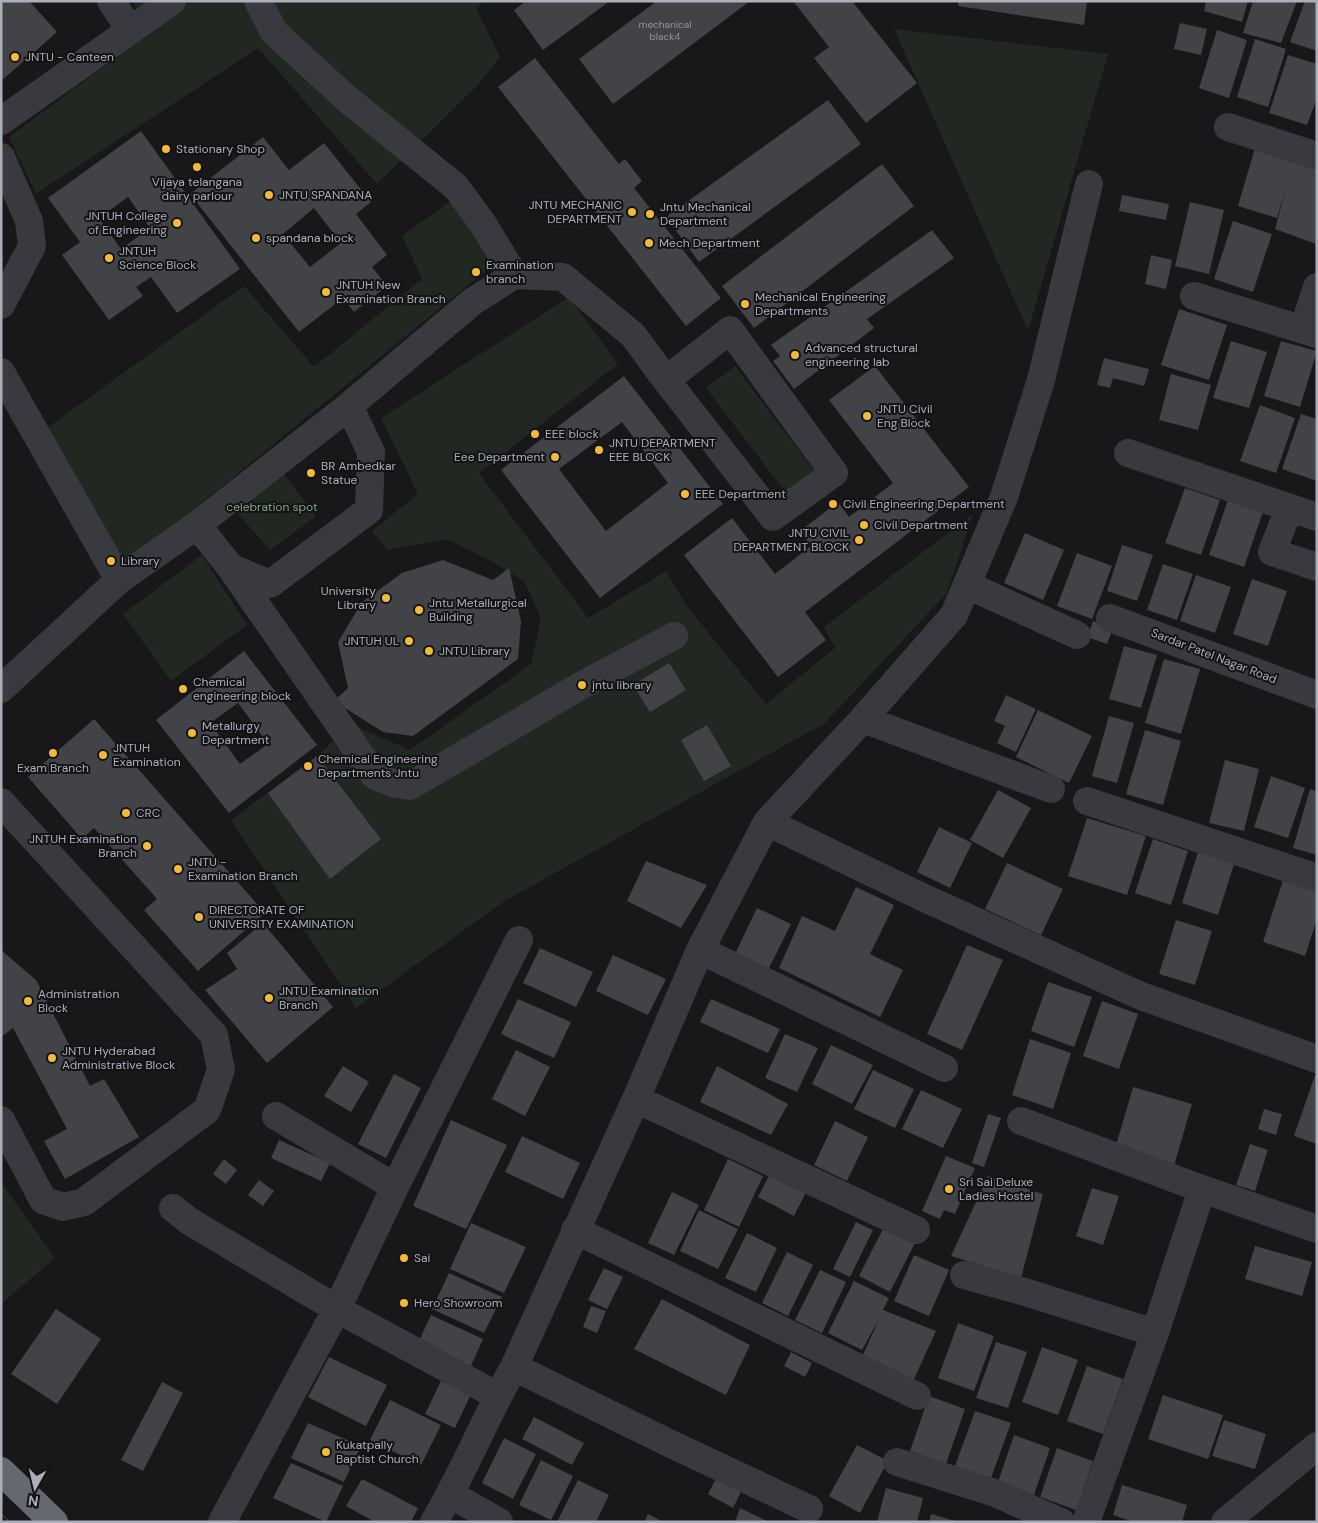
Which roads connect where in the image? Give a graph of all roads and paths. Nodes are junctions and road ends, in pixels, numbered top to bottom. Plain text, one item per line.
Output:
1 (112, 1) edge
2 (172, 1) edge
3 (258, 1) edge
4 (130, 30) junction
5 (1, 121) edge
6 (1228, 127) dead end
7 (1317, 156) edge
8 (1, 157) edge
9 (1089, 184) dead end
10 (514, 275) junction
11 (1317, 287) edge
12 (1194, 296) dead end
13 (1, 305) edge
14 (1310, 332) edge
15 (1, 372) edge
16 (666, 380) junction
17 (349, 406) junction
18 (1128, 453) dead end
19 (1289, 508) junction
20 (1317, 517) edge
21 (197, 525) junction
22 (1317, 566) edge
23 (231, 568) junction
24 (119, 580) junction
25 (967, 585) junction
26 (1110, 618) dead end
27 (1078, 635) dead end
28 (674, 636) dead end
29 (1, 689) edge
30 (1317, 695) edge
31 (863, 719) junction
32 (1051, 789) dead end
33 (1087, 801) dead end
34 (1, 802) edge
35 (766, 822) junction
36 (1317, 878) edge
37 (519, 940) dead end
38 (700, 950) junction
39 (1317, 1059) edge
40 (944, 1068) dead end
41 (636, 1099) junction
42 (276, 1116) dead end
43 (1, 1120) edge
44 (1020, 1121) dead end
45 (395, 1187) junction
46 (1202, 1188) junction
47 (173, 1208) dead end
48 (1317, 1229) edge
49 (575, 1230) junction
50 (916, 1230) dead end
51 (964, 1275) dead end
52 (336, 1309) junction
53 (1155, 1333) junction
54 (514, 1368) junction
55 (498, 1396) junction
56 (917, 1396) dead end
57 (1317, 1446) edge
58 (897, 1462) dead end
59 (1, 1472) edge
60 (450, 1494) junction
61 (809, 1509) dead end
62 (54, 1522) edge
63 (222, 1522) edge
64 (434, 1522) edge
65 (499, 1522) edge
66 (1061, 1522) edge
67 (1086, 1522) edge
68 (1225, 1522) edge

1 - 4 street
2 - 4 street
3 - 10 street
4 - 5 street
6 - 7 street
8 - 13 street
9 - 25 street
10 - 16 street
10 - 17 street
11 - 14 street
12 - 14 street
15 - 24 street
16 - 16 street
17 - 21 street
17 - 23 street
18 - 19 street
19 - 20 street
19 - 22 street
21 - 23 street
21 - 24 street
23 - 28 street
24 - 29 street
25 - 27 street
25 - 31 street
26 - 30 street, Sardar Patel Nagar Road
31 - 32 street
31 - 35 street
33 - 36 street
34 - 43 street
35 - 38 street
35 - 39 street
37 - 45 street
38 - 40 street
38 - 41 street
41 - 49 street
41 - 50 street
42 - 45 street
44 - 46 street
45 - 52 street
46 - 48 street
46 - 53 street
47 - 52 street
49 - 54 street
49 - 56 street
51 - 53 street
52 - 55 street
52 - 63 street
53 - 67 street
54 - 55 street
54 - 61 street
55 - 60 street
57 - 68 street
58 - 66 street
59 - 62 highway
60 - 64 street
60 - 65 street

